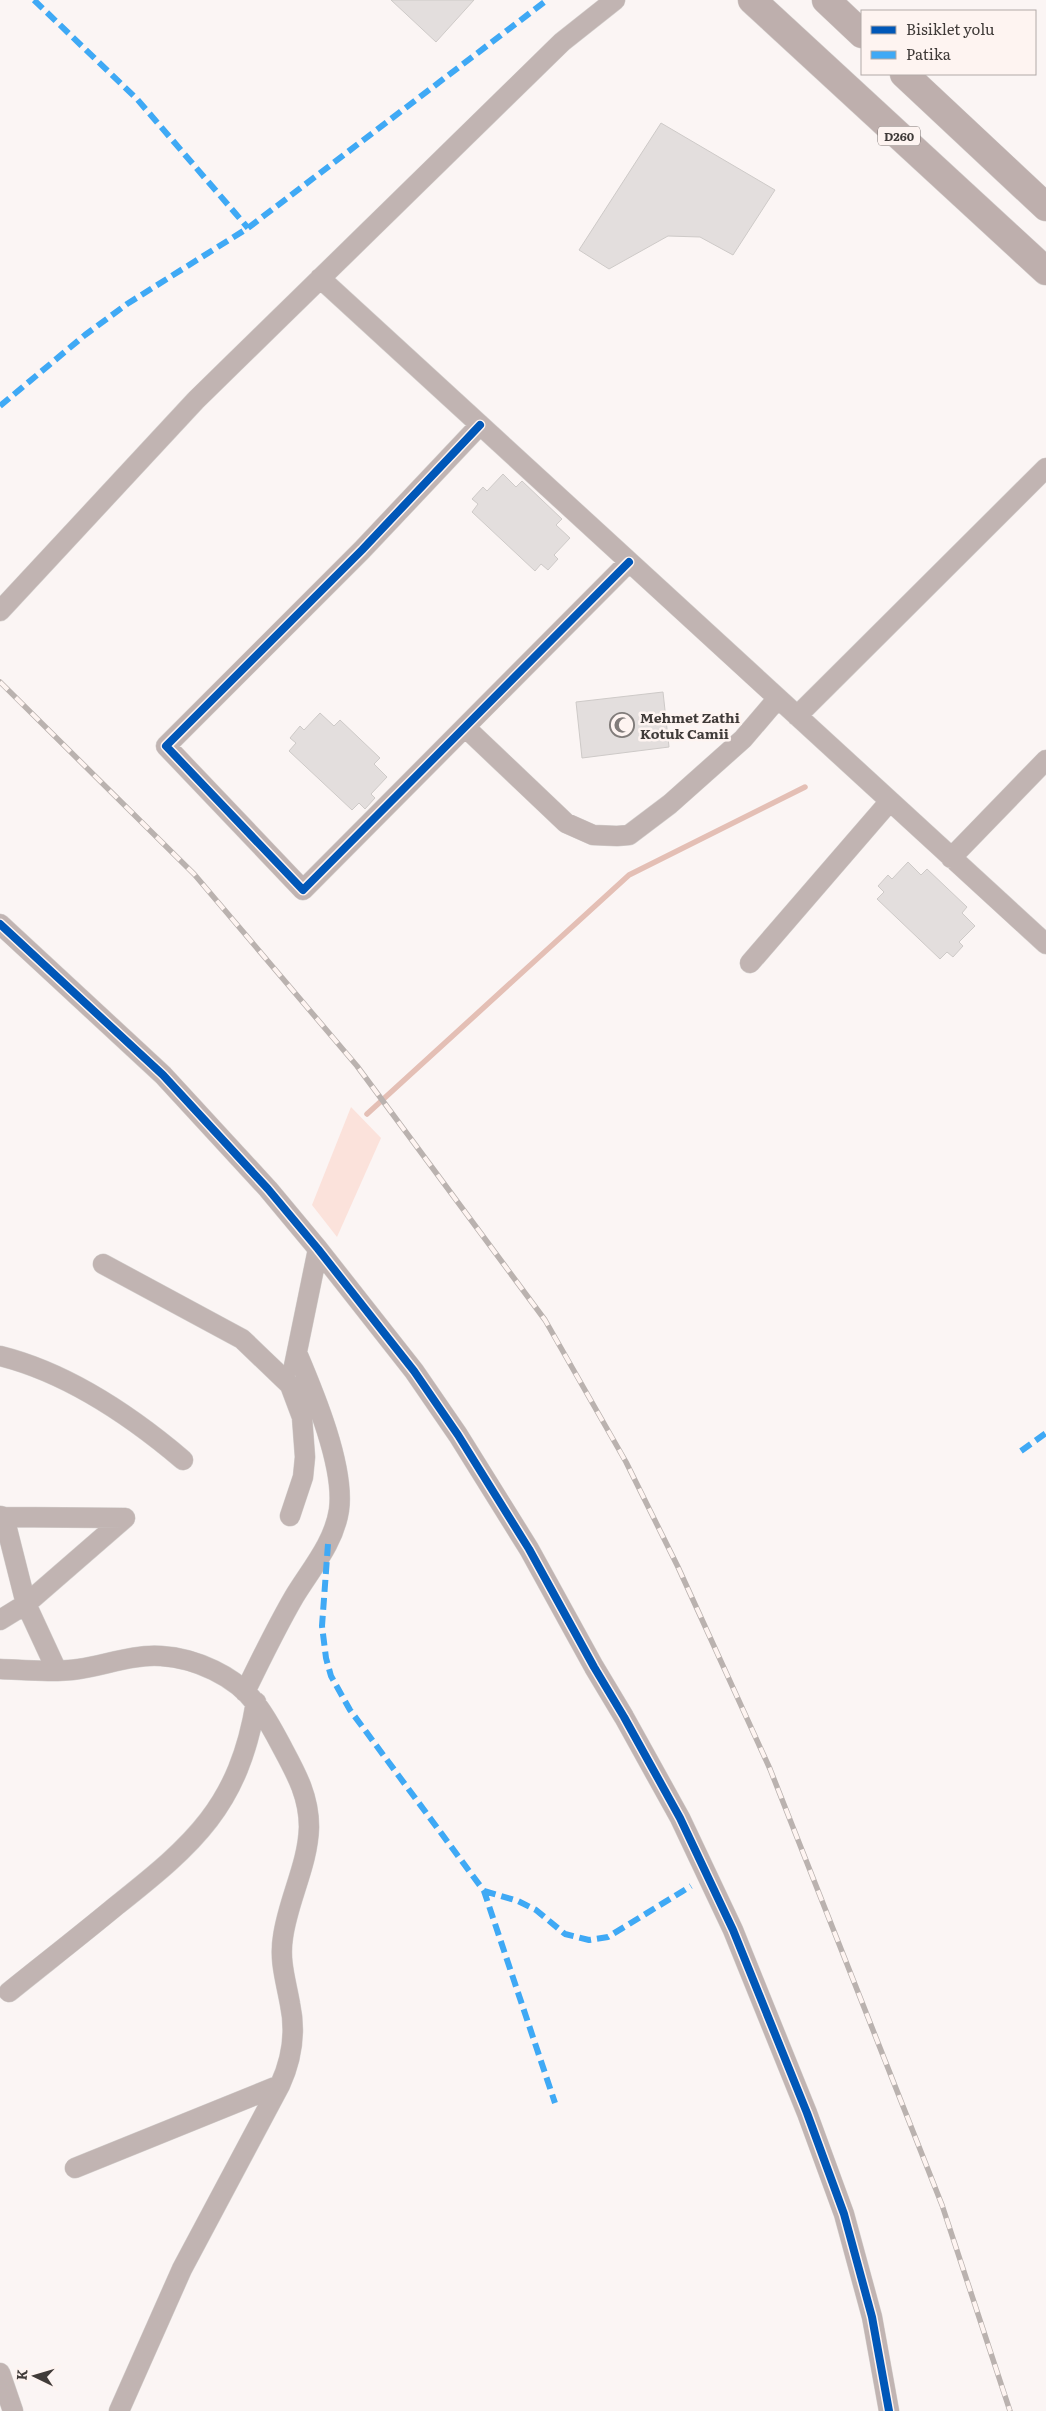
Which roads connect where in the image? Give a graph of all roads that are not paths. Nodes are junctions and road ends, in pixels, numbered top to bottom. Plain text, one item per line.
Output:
1 (615, 0) edge
2 (752, 0) edge
3 (826, 0) edge
4 (861, 33) edge
5 (905, 75) edge
6 (1046, 207) edge
7 (1046, 271) edge
8 (320, 278) junction
9 (480, 425) junction
10 (1046, 468) edge
11 (629, 562) junction
12 (0, 611) edge
13 (778, 698) junction
14 (797, 716) junction
15 (465, 727) junction
16 (1046, 760) edge
17 (890, 801) junction
18 (951, 858) junction
19 (0, 924) edge
20 (1046, 944) edge
21 (750, 963) dead end
22 (318, 1248) junction
23 (103, 1264) dead end
24 (297, 1353) junction
25 (0, 1356) edge
26 (290, 1386) junction
27 (183, 1460) dead end
28 (2, 1516) edge
29 (290, 1516) dead end
30 (26, 1604) junction
31 (0, 1620) edge
32 (0, 1669) edge
33 (57, 1671) junction
34 (250, 1697) junction
35 (9, 1992) dead end
36 (280, 2085) junction
37 (75, 2168) dead end
38 (0, 2373) edge
39 (13, 2411) edge
40 (120, 2411) edge
41 (889, 2411) edge

1 - 8 street
2 - 7 highway, D260
3 - 4 highway
5 - 6 highway
8 - 9 street
8 - 12 street
9 - 11 street
9 - 15 street
10 - 14 street
11 - 13 street
11 - 15 street
13 - 14 street
13 - 15 street
14 - 17 street
16 - 18 street
17 - 18 street
17 - 21 street
18 - 20 street
19 - 22 street
22 - 24 street
22 - 41 street
23 - 26 street
24 - 26 street
24 - 34 street
25 - 27 street
26 - 29 street
28 - 30 street
28 - 30 street
30 - 31 street
30 - 33 street
32 - 33 street
33 - 34 street
34 - 35 street
34 - 36 street
36 - 37 street
36 - 40 street
38 - 39 street

